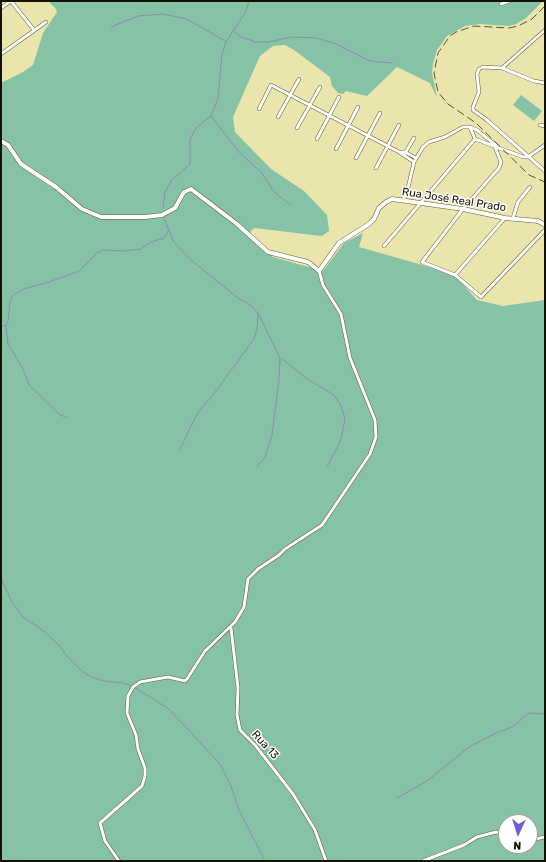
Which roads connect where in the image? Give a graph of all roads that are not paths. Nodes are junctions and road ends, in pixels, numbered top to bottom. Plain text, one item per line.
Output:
1 (11, 1) edge
2 (509, 1) edge
3 (501, 4) dead end
4 (1, 8) edge
5 (46, 22) dead end
6 (34, 30) junction
7 (545, 30) edge
8 (1, 54) edge
9 (502, 68) junction
10 (299, 79) dead end
11 (545, 83) edge
12 (320, 87) dead end
13 (290, 95) junction
14 (339, 97) dead end
15 (309, 105) junction
16 (358, 106) dead end
17 (259, 109) dead end
18 (380, 113) dead end
19 (329, 116) junction
20 (278, 117) dead end
21 (399, 125) dead end
22 (540, 125) dead end
23 (349, 126) junction
24 (545, 126) edge
25 (470, 127) junction
26 (297, 128) dead end
27 (368, 136) junction
28 (414, 138) dead end
29 (317, 139) dead end
30 (475, 139) junction
31 (1, 141) edge
32 (545, 145) edge
33 (388, 146) junction
34 (495, 147) junction
35 (500, 148) junction
36 (336, 149) dead end
37 (404, 154) junction
38 (528, 157) junction
39 (356, 158) dead end
40 (416, 158) junction
41 (414, 162) junction
42 (376, 168) dead end
43 (545, 171) edge
44 (530, 187) dead end
45 (403, 200) junction
46 (419, 203) junction
47 (463, 209) junction
48 (505, 218) junction
49 (513, 218) junction
50 (545, 225) edge
51 (545, 230) edge
52 (384, 246) dead end
53 (319, 270) junction
54 (455, 275) junction
55 (231, 628) junction
56 (498, 832) edge
57 (119, 861) edge
58 (326, 861) edge
59 (423, 861) edge

1 - 4 street
1 - 6 street
2 - 3 street
5 - 6 street
6 - 8 street
7 - 9 street
9 - 11 street
9 - 38 street
10 - 13 street
12 - 15 street
13 - 15 street
13 - 17 street
13 - 20 street
14 - 19 street
15 - 19 street
15 - 26 street
16 - 23 street
18 - 27 street
19 - 23 street
19 - 29 street
21 - 33 street
22 - 24 street
23 - 27 street
23 - 36 street
25 - 30 street
25 - 35 street
25 - 40 street
27 - 33 street
27 - 39 street
28 - 37 street
30 - 34 street
30 - 46 street
31 - 53 street
32 - 38 street
33 - 37 street
33 - 42 street
34 - 35 street
34 - 47 street
35 - 38 street
37 - 40 street
37 - 41 street
38 - 43 street
40 - 41 street
41 - 45 street
44 - 49 street
45 - 46 street, Rua José Real Prado
45 - 53 street, Rua José Real Prado
46 - 47 street, Rua José Real Prado
46 - 52 street
47 - 48 street, Rua José Real Prado
47 - 54 street
48 - 49 street, Rua José Real Prado
48 - 54 street
49 - 50 street, Rua José Real Prado
51 - 54 street
53 - 55 street
55 - 57 street
55 - 58 street, Rua 13
56 - 59 street

